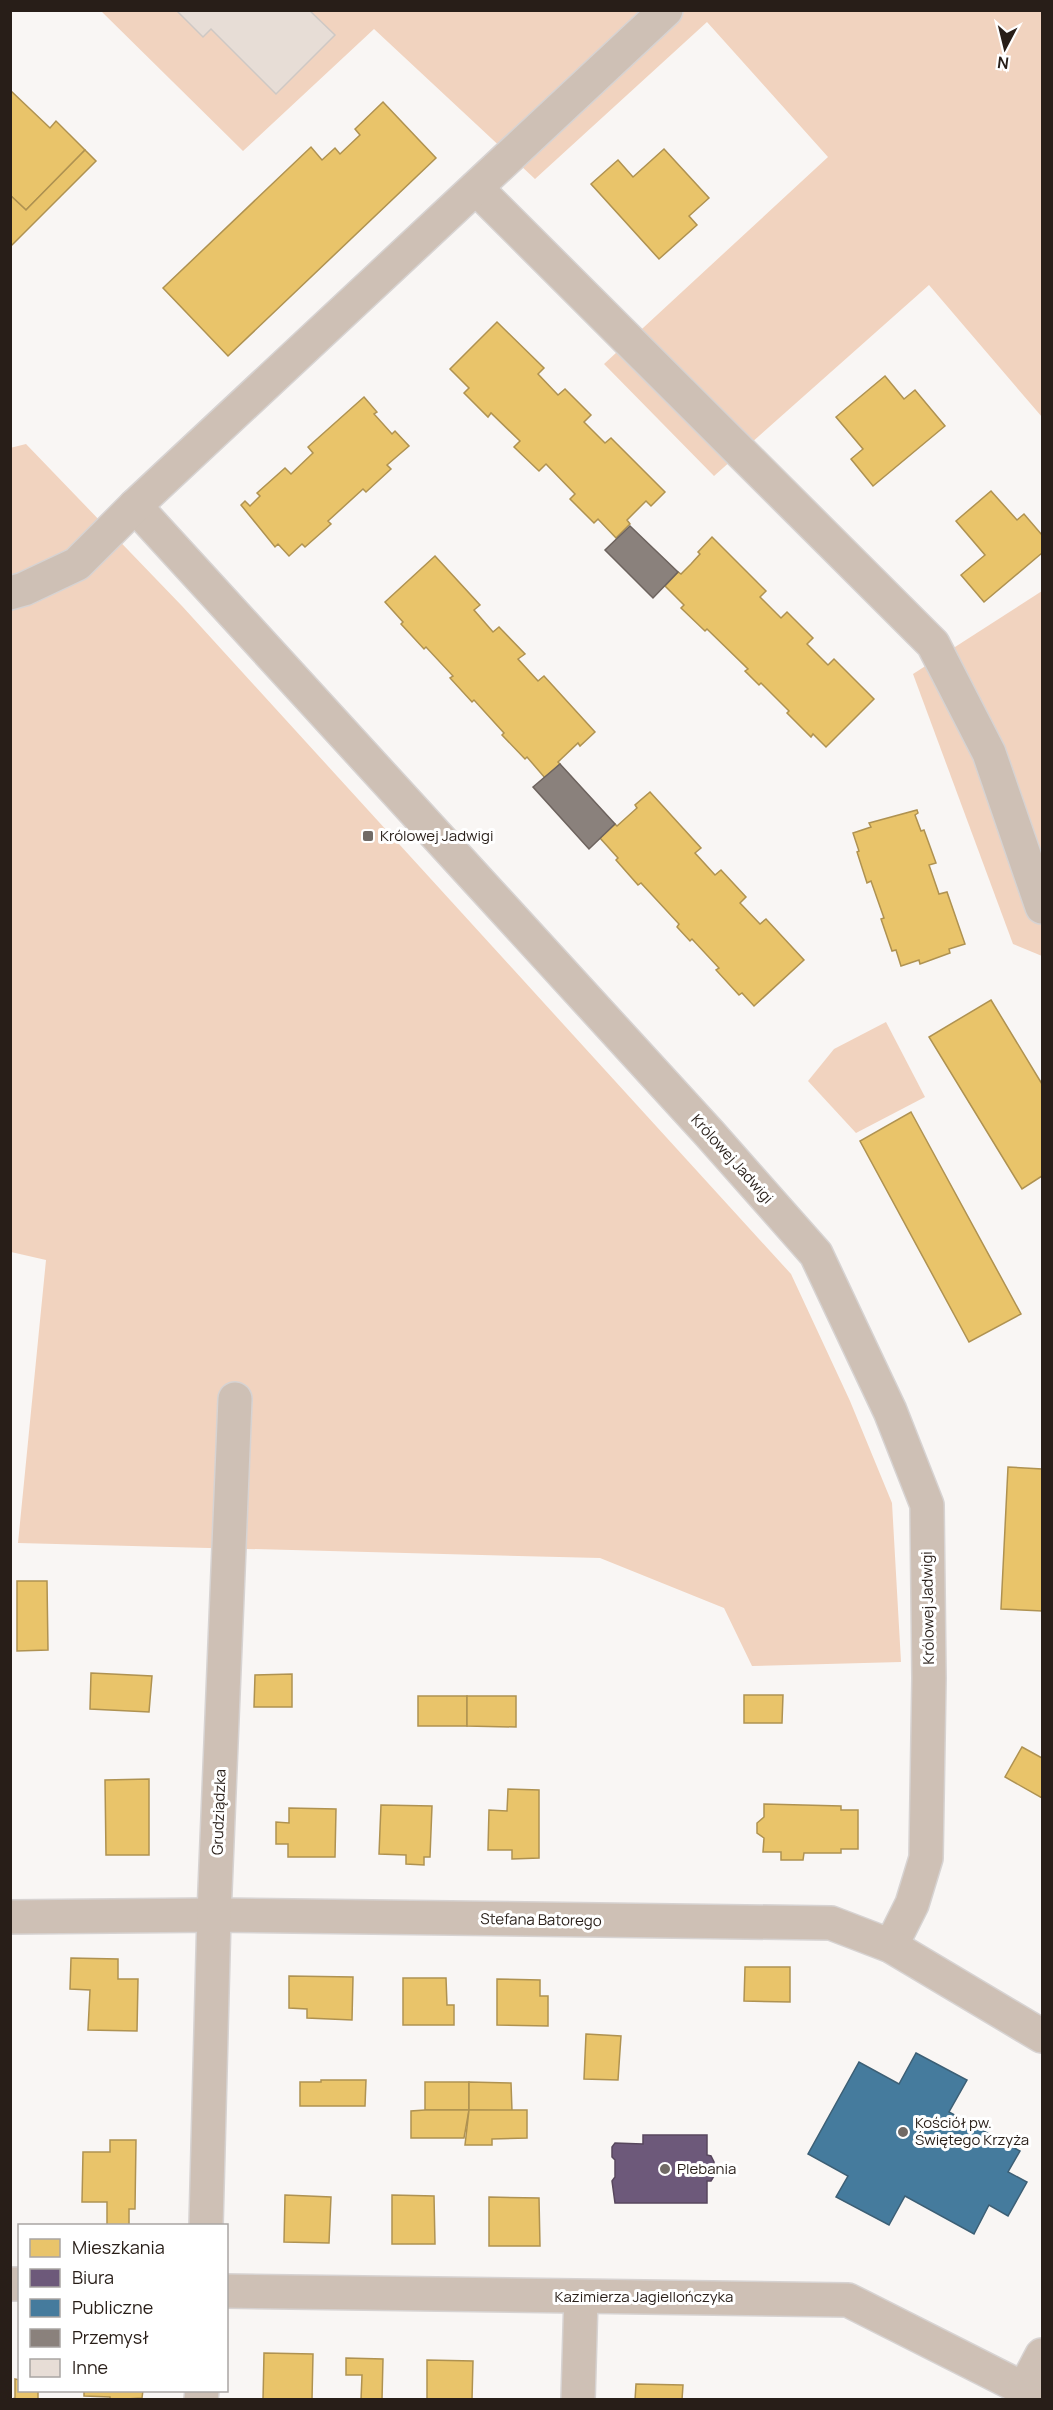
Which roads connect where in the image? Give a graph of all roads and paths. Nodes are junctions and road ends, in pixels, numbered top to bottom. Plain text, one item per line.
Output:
1 (666, 10) edge
2 (476, 188) junction
3 (135, 506) junction
4 (10, 593) edge
5 (1042, 907) edge
6 (235, 1399) dead end
7 (214, 1915) junction
8 (10, 1917) edge
9 (891, 1946) junction
10 (1042, 2036) edge
11 (206, 2224) edge
12 (228, 2291) edge
13 (581, 2297) junction
14 (1042, 2355) edge
15 (1031, 2394) edge
16 (578, 2400) edge

1 - 2 street
2 - 3 street
2 - 5 street
3 - 4 street
3 - 9 street, Królowej Jadwigi
6 - 7 street, Grudziądzka
7 - 8 street, Stefana Batorego
7 - 9 street, Stefana Batorego
7 - 11 street, Grudziądzka
9 - 10 street, Stefana Batorego
12 - 13 street, Kazimierza Jagiellończyka
13 - 15 street, Kazimierza Jagiellończyka
13 - 16 street
14 - 15 street

